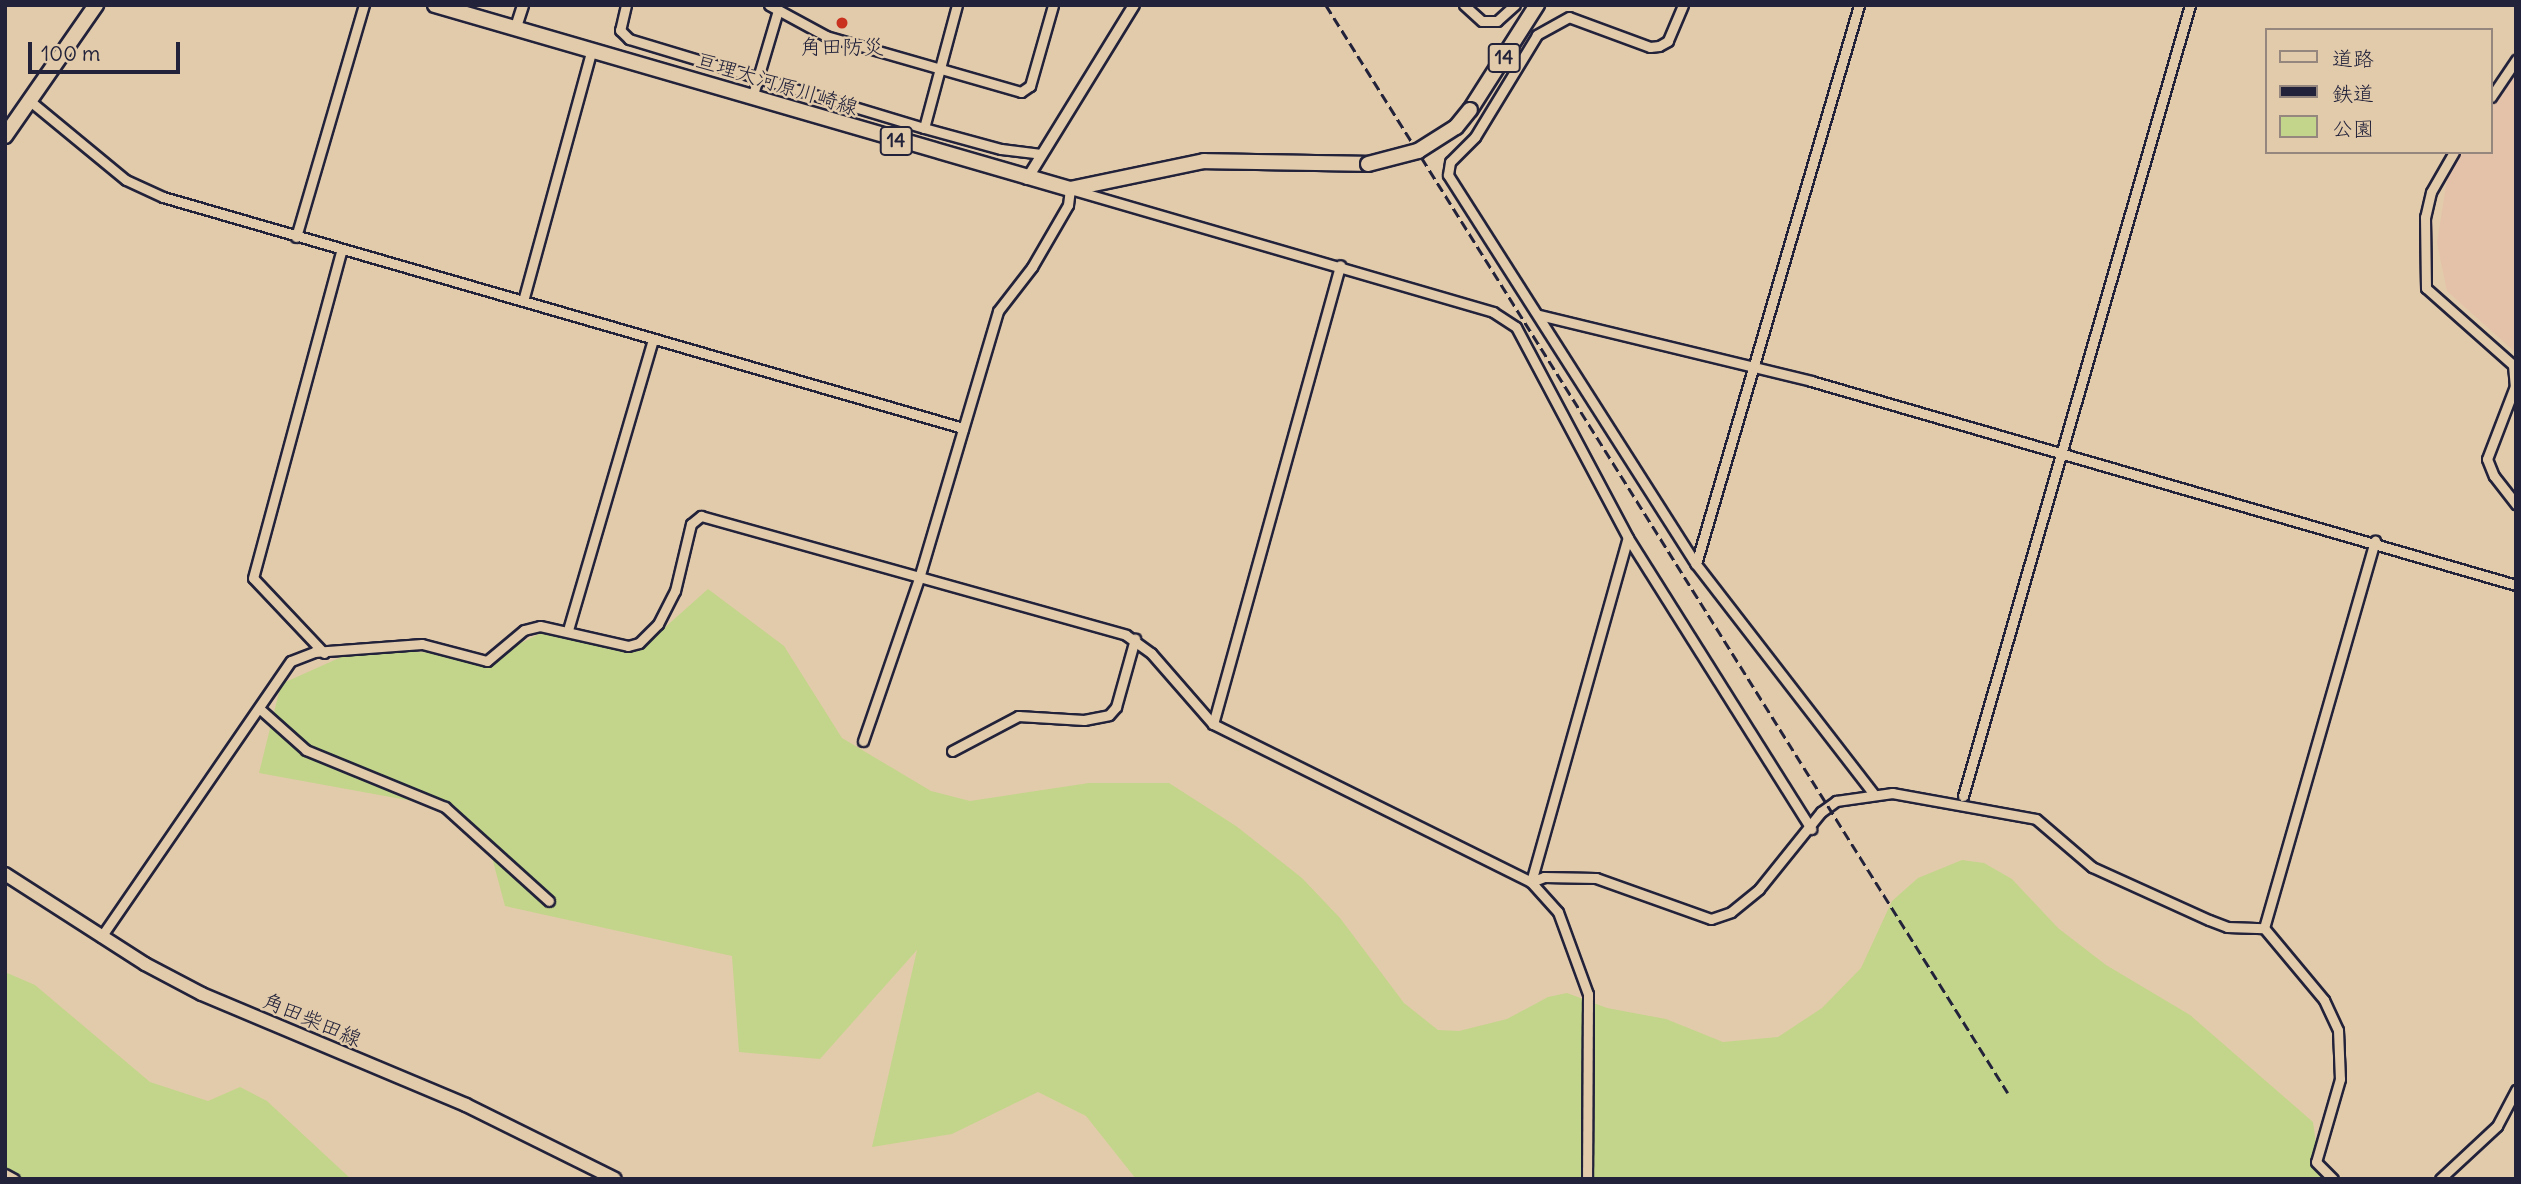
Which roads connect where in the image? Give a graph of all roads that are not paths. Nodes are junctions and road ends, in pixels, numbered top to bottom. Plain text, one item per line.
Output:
1 (96, 5) edge
2 (364, 5) edge
3 (435, 5) edge
4 (523, 5) edge
5 (626, 5) edge
6 (957, 5) edge
7 (1052, 5) edge
8 (1134, 5) edge
9 (1464, 5) edge
10 (1515, 5) edge
11 (1537, 5) edge
12 (1683, 5) edge
13 (1859, 5) edge
14 (2190, 5) edge
15 (774, 8) edge
16 (516, 27) junction
17 (592, 49) junction
18 (2516, 60) edge
19 (940, 68) junction
20 (757, 79) junction
21 (2493, 94) edge
22 (752, 98) junction
23 (30, 101) junction
24 (924, 128) junction
25 (5, 136) edge
26 (2453, 154) edge
27 (1032, 168) junction
28 (1070, 189) junction
29 (296, 237) junction
30 (341, 251) junction
31 (1340, 265) junction
32 (523, 301) junction
33 (1539, 315) junction
34 (652, 342) junction
35 (1754, 370) junction
36 (963, 428) junction
37 (2062, 455) junction
38 (2516, 503) edge
39 (1628, 538) junction
40 (2375, 541) junction
41 (1696, 564) junction
42 (919, 578) junction
43 (2516, 585) edge
44 (568, 630) junction
45 (1135, 639) junction
46 (325, 653) junction
47 (260, 709) junction
48 (1213, 724) junction
49 (863, 741) dead end
50 (952, 751) dead end
51 (1873, 793) junction
52 (1963, 796) dead end
53 (1811, 829) junction
54 (5, 874) edge
55 (1531, 882) junction
56 (549, 901) dead end
57 (2264, 928) junction
58 (101, 937) junction
59 (2516, 1090) edge
60 (5, 1174) edge
61 (14, 1179) edge
62 (615, 1179) edge
63 (1587, 1179) edge
64 (2333, 1179) edge
65 (2440, 1179) edge

1 - 23 main road
2 - 29 street
3 - 16 main road, 亘理大河原川崎線 / 14
4 - 16 street
5 - 20 street
6 - 19 street
7 - 19 street
8 - 27 street
9 - 10 street
11 - 28 main road, 亘理大河原川崎線 / 14, bridge
12 - 33 street
13 - 35 street
14 - 37 street
15 - 19 street
15 - 20 street
16 - 17 main road, 亘理大河原川崎線 / 14
17 - 22 main road, 亘理大河原川崎線 / 14
17 - 32 street
18 - 21 street
19 - 24 street
20 - 22 street
20 - 24 street
22 - 27 main road, 亘理大河原川崎線 / 14
23 - 25 main road
23 - 29 street
24 - 27 street
26 - 38 street
27 - 28 main road, 亘理大河原川崎線 / 14
28 - 31 street
28 - 36 street
29 - 30 street
30 - 32 street
30 - 46 street
31 - 39 street
31 - 48 street
32 - 34 street
33 - 35 street
33 - 41 street
34 - 36 street
34 - 44 street
35 - 37 street
35 - 41 street
36 - 42 street
37 - 40 street
37 - 52 street
39 - 53 street
39 - 55 street
40 - 43 street
40 - 57 street
41 - 51 street
42 - 44 street
42 - 45 street
42 - 49 street
44 - 46 street
45 - 48 street
45 - 50 street
46 - 47 street
47 - 56 street
47 - 58 street
48 - 55 street
51 - 53 street
51 - 57 street
53 - 55 street
54 - 58 main road, 角田柴田線
55 - 63 street
57 - 64 street
58 - 62 main road, 角田柴田線
59 - 65 street
60 - 61 street

